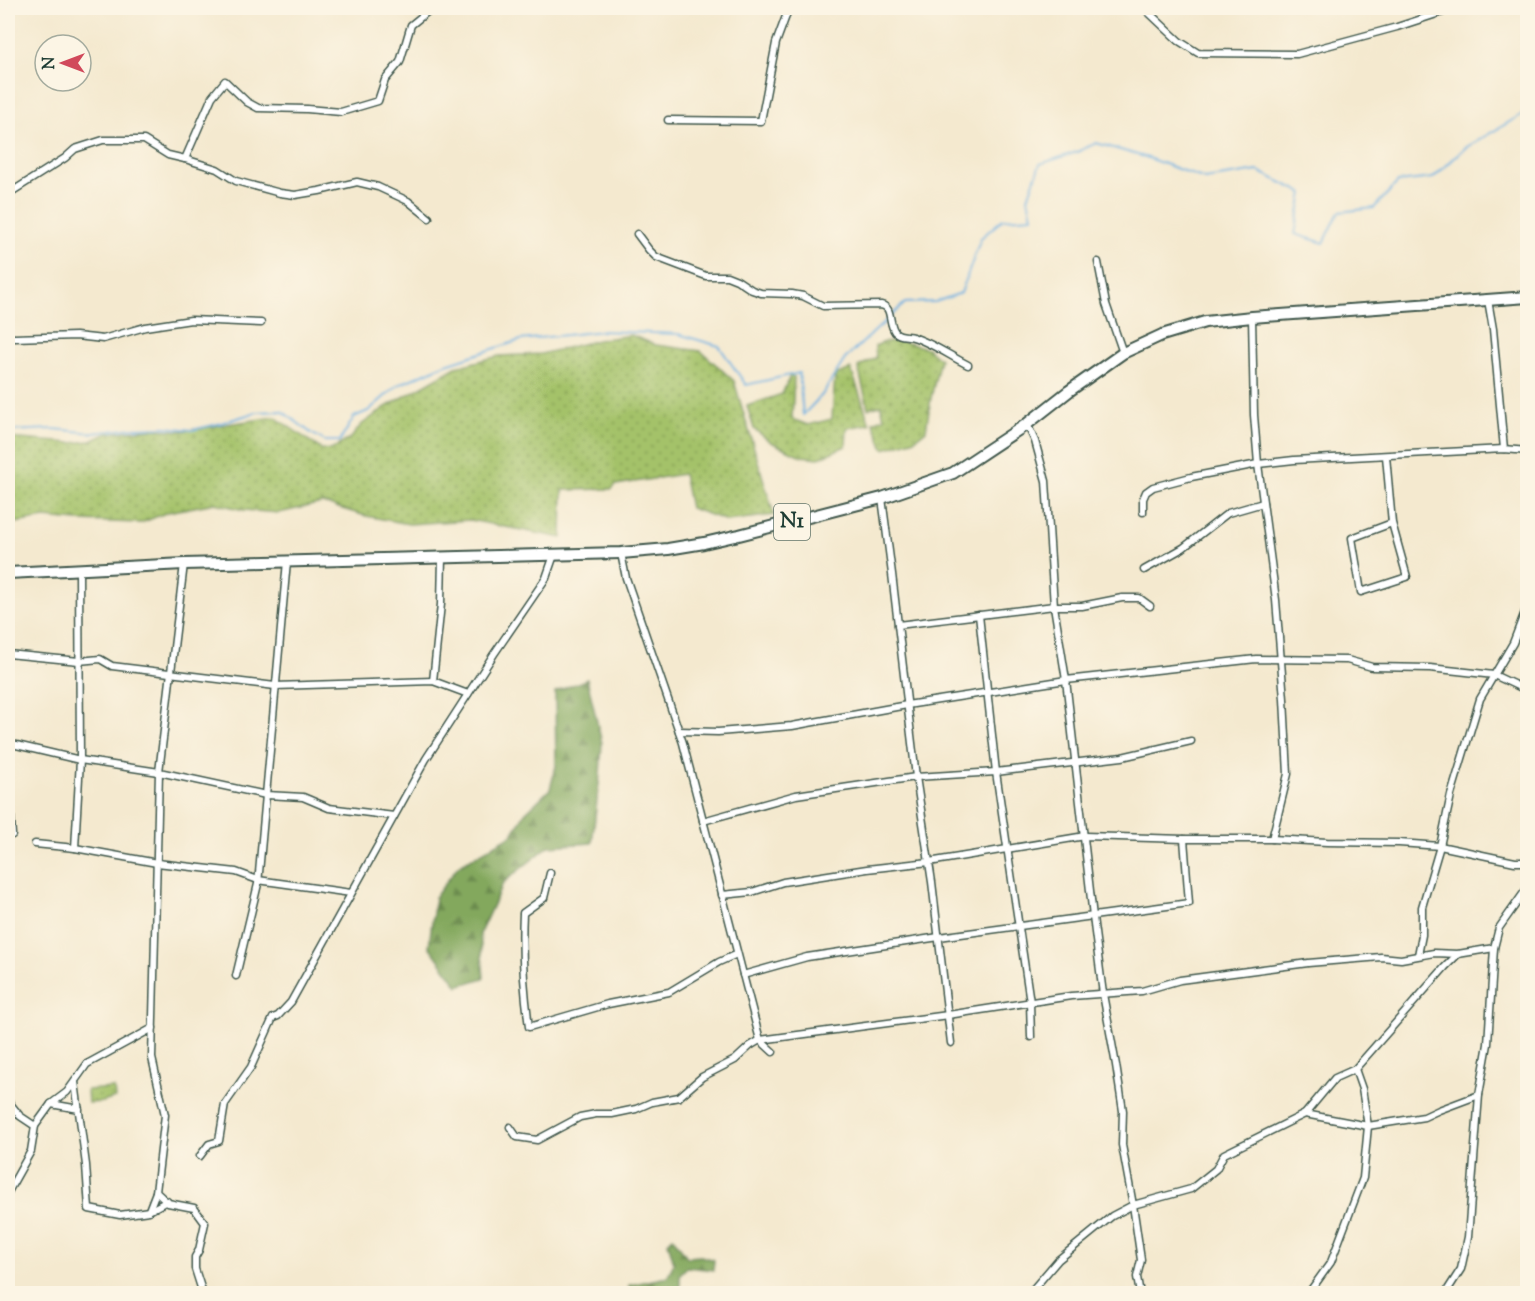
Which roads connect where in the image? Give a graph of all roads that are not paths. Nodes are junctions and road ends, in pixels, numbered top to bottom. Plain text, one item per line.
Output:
1 (437, 8) edge
2 (787, 8) edge
3 (1144, 8) edge
4 (1455, 8) edge
5 (668, 120) dead end
6 (185, 159) junction
7 (8, 194) edge
8 (429, 218) dead end
9 (637, 234) dead end
10 (1098, 262) dead end
11 (1527, 297) edge
12 (1488, 300) junction
13 (1252, 317) junction
14 (261, 323) dead end
15 (8, 337) edge
16 (1123, 352) junction
17 (968, 365) dead end
18 (1027, 424) junction
19 (1504, 449) junction
20 (1527, 451) edge
21 (1386, 456) junction
22 (1258, 464) junction
23 (882, 498) junction
24 (1263, 503) junction
25 (1143, 512) dead end
26 (1392, 523) junction
27 (621, 553) junction
28 (554, 555) junction
29 (442, 557) junction
30 (287, 561) junction
31 (184, 564) junction
32 (79, 569) junction
33 (1144, 570) dead end
34 (8, 573) edge
35 (1527, 604) edge
36 (1054, 606) junction
37 (1150, 606) dead end
38 (979, 615) junction
39 (898, 626) junction
40 (8, 654) edge
41 (1280, 659) junction
42 (79, 661) junction
43 (171, 673) junction
44 (1494, 675) junction
45 (1066, 680) junction
46 (433, 681) junction
47 (275, 686) junction
48 (1527, 691) edge
49 (988, 692) junction
50 (468, 694) junction
51 (907, 705) junction
52 (678, 731) junction
53 (1191, 741) dead end
54 (8, 743) edge
55 (80, 760) junction
56 (1075, 762) junction
57 (8, 770) edge
58 (159, 772) junction
59 (996, 772) junction
60 (916, 777) junction
61 (266, 795) junction
62 (394, 816) junction
63 (703, 821) junction
64 (12, 835) dead end
65 (1085, 836) junction
66 (1184, 839) junction
67 (1272, 839) junction
68 (35, 844) dead end
69 (1440, 846) junction
70 (75, 848) junction
71 (1007, 849) junction
72 (157, 862) junction
73 (929, 862) junction
74 (1527, 862) edge
75 (550, 873) dead end
76 (258, 880) junction
77 (1527, 887) edge
78 (351, 892) junction
79 (722, 895) junction
80 (1093, 916) junction
81 (1018, 927) junction
82 (939, 937) junction
83 (1494, 948) junction
84 (737, 954) junction
85 (1458, 954) junction
86 (1418, 955) junction
87 (743, 975) junction
88 (236, 976) dead end
89 (1103, 994) junction
90 (1030, 1002) junction
91 (948, 1015) junction
92 (153, 1028) junction
93 (1031, 1036) dead end
94 (760, 1040) junction
95 (951, 1043) dead end
96 (773, 1052) dead end
97 (1355, 1069) junction
98 (75, 1081) junction
99 (1479, 1095) junction
100 (8, 1101) edge
101 (51, 1104) junction
102 (79, 1108) junction
103 (1305, 1114) junction
104 (35, 1126) junction
105 (1368, 1126) junction
106 (510, 1127) dead end
107 (200, 1156) dead end
108 (8, 1190) edge
109 (156, 1192) junction
110 (167, 1202) junction
111 (1133, 1205) junction
112 (149, 1211) junction
113 (203, 1293) edge
114 (1029, 1293) edge
115 (1140, 1293) edge
116 (1308, 1293) edge
117 (1445, 1293) edge

1 - 6 street
2 - 5 street
3 - 4 street
6 - 7 street
6 - 8 street
9 - 17 street
10 - 16 street
11 - 12 highway, N1
12 - 13 highway, N1
12 - 19 street
13 - 16 highway, N1
13 - 22 street
14 - 15 street
16 - 18 highway, N1
18 - 23 highway, N1
18 - 36 street
19 - 20 street
19 - 21 street
21 - 22 street
21 - 26 street
22 - 24 street
22 - 25 street
23 - 27 highway, N1
23 - 39 street
24 - 33 street
24 - 41 street
26 - 26 street
27 - 28 highway, N1
27 - 52 street
28 - 29 highway, N1
28 - 50 street
29 - 30 highway, N1
29 - 46 street
30 - 31 highway, N1
30 - 47 street
31 - 32 highway, N1
31 - 43 street
32 - 34 highway, N1
32 - 42 street
35 - 44 street
36 - 37 street
36 - 38 street
36 - 45 street
38 - 39 street
38 - 49 street
39 - 51 street
40 - 42 street
41 - 44 street
41 - 45 street
41 - 67 street
42 - 43 street
42 - 55 street
43 - 47 street
43 - 58 street
44 - 48 street
44 - 69 street
45 - 49 street
45 - 56 street
46 - 47 street
46 - 50 street
47 - 61 street
49 - 51 street
49 - 59 street
50 - 62 street
51 - 52 street
51 - 60 street
52 - 63 street
53 - 56 street
54 - 55 street
55 - 58 street
55 - 70 street
56 - 59 street
56 - 65 street
57 - 64 street
58 - 61 street
58 - 72 street
59 - 60 street
59 - 71 street
60 - 63 street
60 - 73 street
61 - 62 street
61 - 76 street
62 - 78 street
63 - 79 street
65 - 66 street
65 - 71 street
65 - 80 street
66 - 67 street
66 - 80 street
67 - 69 street
68 - 70 street
69 - 74 street
69 - 86 street
70 - 72 street
71 - 73 street
71 - 81 street
72 - 76 street
72 - 92 street
73 - 79 street
73 - 82 street
75 - 84 street
76 - 78 street
76 - 88 street
77 - 83 street
78 - 107 street
79 - 84 street
80 - 81 street
80 - 89 street
81 - 82 street
81 - 90 street
82 - 87 street
82 - 91 street
83 - 85 street
83 - 99 street
84 - 87 street
85 - 86 street
85 - 97 street
86 - 89 street
87 - 94 street
89 - 90 street
89 - 111 street
90 - 91 street
90 - 93 street
91 - 94 street
91 - 95 street
92 - 98 street
92 - 109 street
94 - 96 street
94 - 106 street
97 - 103 street
97 - 105 street
98 - 101 street
98 - 102 street
99 - 105 street
99 - 117 street
100 - 104 street
101 - 102 street
101 - 104 street
102 - 112 street
103 - 105 street
103 - 111 street
104 - 108 street
105 - 116 street
109 - 110 street
109 - 112 street
110 - 112 street
110 - 113 street
111 - 114 street
111 - 115 street

